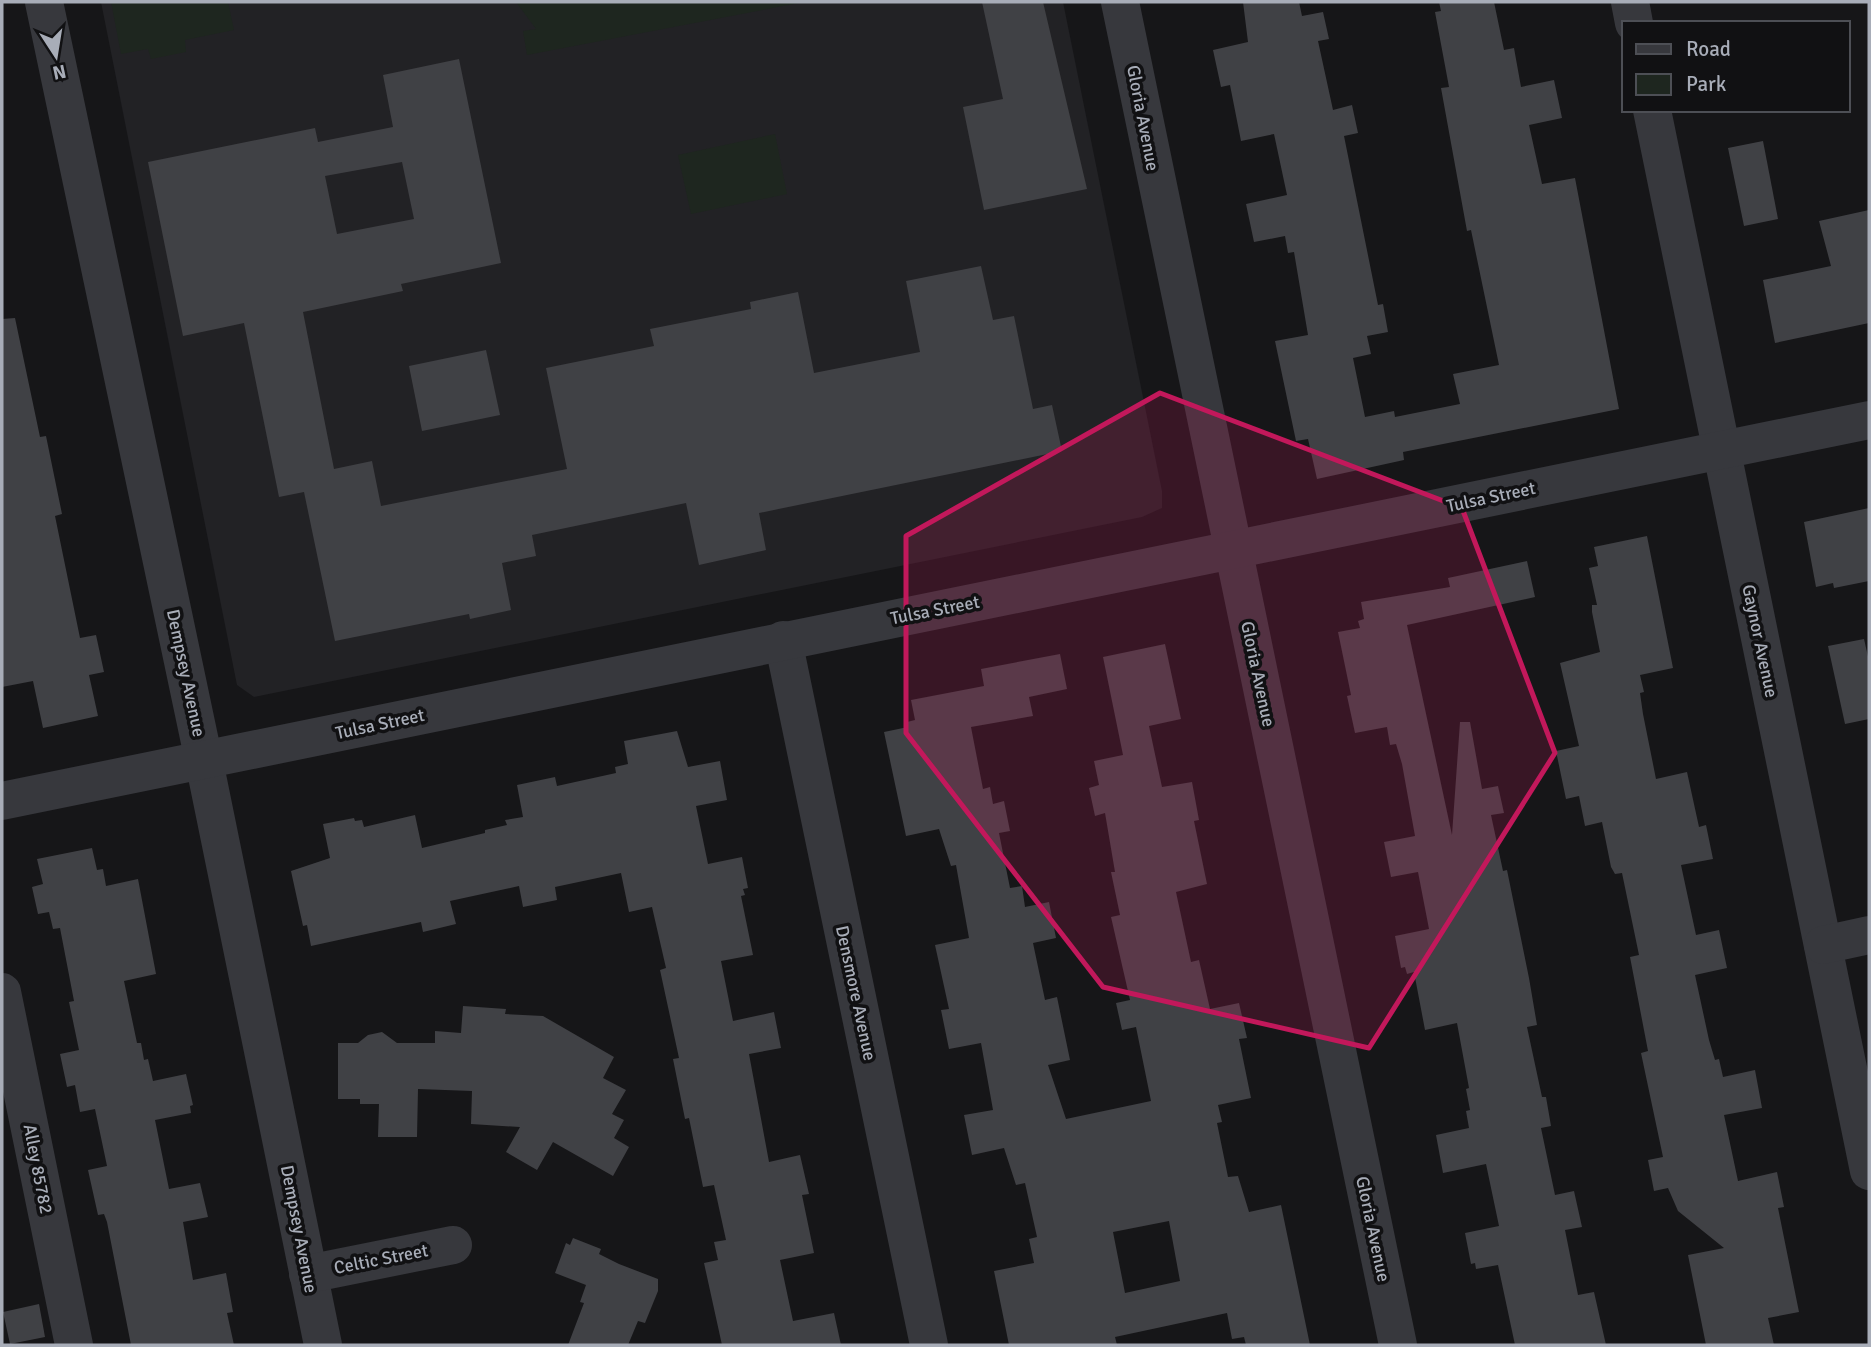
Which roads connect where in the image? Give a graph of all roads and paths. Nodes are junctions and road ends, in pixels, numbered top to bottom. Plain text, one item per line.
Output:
1 (44, 2) edge
2 (1120, 2) edge
3 (1629, 2) edge
4 (1634, 21) edge
5 (1652, 112) edge
6 (1869, 420) edge
7 (1721, 450) junction
8 (1233, 550) junction
9 (783, 640) junction
10 (204, 761) junction
11 (2, 801) edge
12 (1869, 936) edge
13 (1823, 945) junction
14 (2, 992) edge
15 (1869, 1171) edge
16 (453, 1245) dead end
17 (308, 1274) junction
18 (74, 1345) edge
19 (323, 1345) edge
20 (929, 1345) edge
21 (1398, 1345) edge

1 - 10 street, Dempsey Avenue
2 - 8 street, Gloria Avenue
3 - 4 street
5 - 7 street, Gaynor Avenue
6 - 7 street, Tulsa Street
7 - 8 street, Tulsa Street
7 - 13 street, Gaynor Avenue
8 - 9 street, Tulsa Street
8 - 21 street, Gloria Avenue
9 - 10 street, Tulsa Street
9 - 20 street, Densmore Avenue
10 - 11 street, Tulsa Street
10 - 17 street, Dempsey Avenue
12 - 13 street
13 - 15 street, Gaynor Avenue
14 - 18 street, Alley 85782
16 - 17 street, Celtic Street
17 - 19 street, Dempsey Avenue

